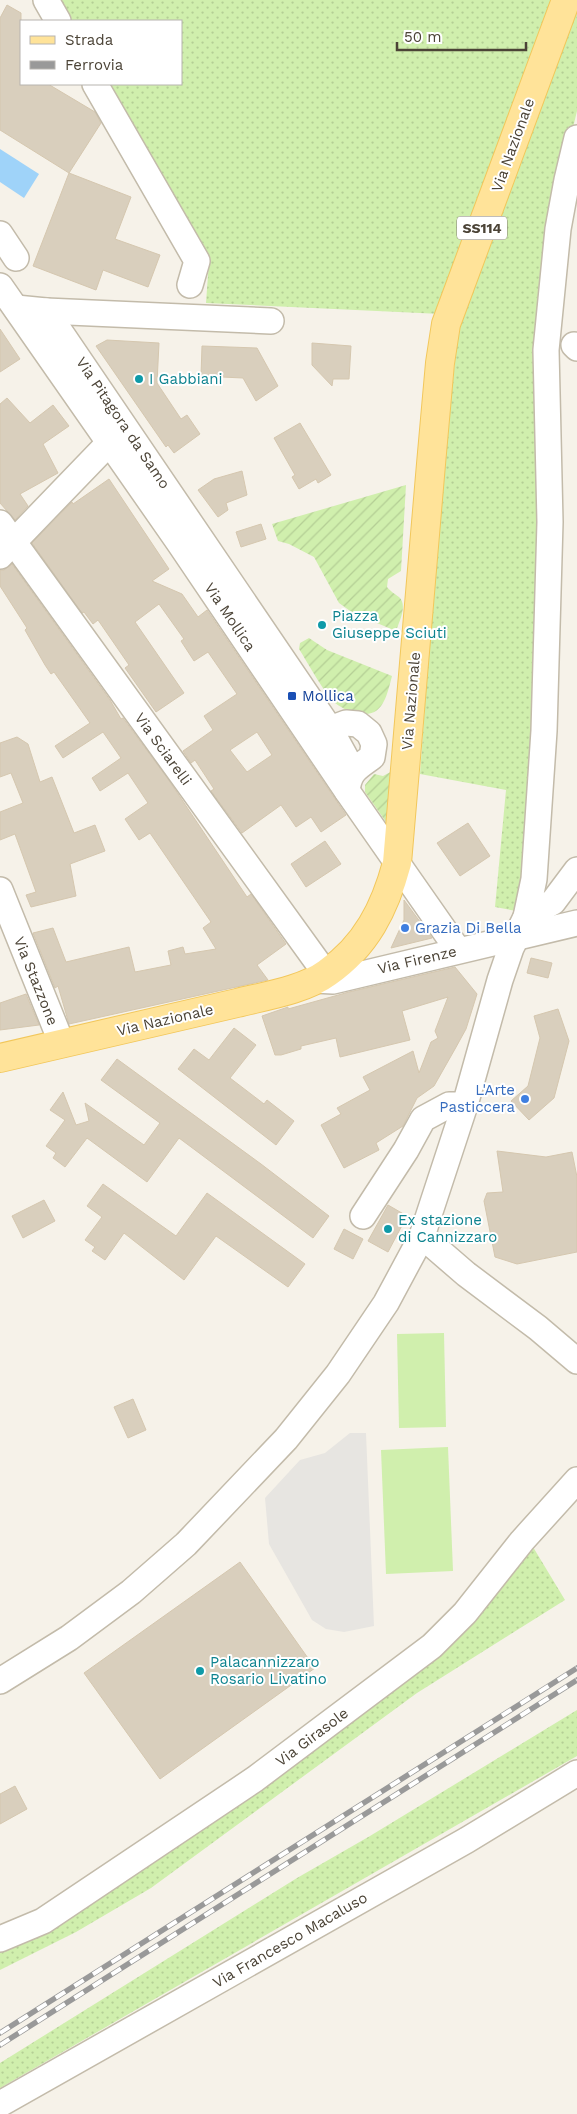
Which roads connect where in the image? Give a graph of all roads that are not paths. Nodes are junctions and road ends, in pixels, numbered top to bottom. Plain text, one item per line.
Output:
1 (46, 0) edge
2 (566, 0) edge
3 (57, 20) edge
4 (96, 85) edge
5 (577, 138) edge
6 (0, 234) edge
7 (16, 258) dead end
8 (190, 285) dead end
9 (0, 286) edge
10 (16, 308) junction
11 (46, 311) junction
12 (271, 321) dead end
13 (109, 443) junction
14 (190, 539) junction
15 (5, 540) edge
16 (322, 735) junction
17 (350, 781) junction
18 (397, 864) junction
19 (577, 870) edge
20 (0, 890) edge
21 (553, 902) junction
22 (577, 923) edge
23 (521, 927) junction
24 (551, 929) junction
25 (458, 950) junction
26 (347, 956) junction
27 (372, 970) junction
28 (321, 977) junction
29 (62, 1044) junction
30 (0, 1058) edge
31 (465, 1106) junction
32 (363, 1216) dead end
33 (422, 1236) junction
34 (577, 1361) edge
35 (577, 1480) edge
36 (0, 1681) edge
37 (577, 1772) edge
38 (0, 1939) edge
39 (0, 2104) edge

1 - 3 street
2 - 18 main road, Via Nazionale / SS114
4 - 8 street
5 - 23 street
6 - 7 street
9 - 10 street
10 - 11 street
10 - 13 street
11 - 12 street
11 - 14 street, Via Pitagora da Samo
13 - 14 street
13 - 15 street
14 - 16 street
15 - 28 street, Via Sciarelli
16 - 17 street
16 - 17 street
17 - 18 street
18 - 25 street
18 - 26 main road, Via Nazionale
19 - 21 street
20 - 29 street, Via Stazzone
21 - 23 street
21 - 24 street
22 - 24 street, Via Firenze
23 - 24 street, Via Firenze
23 - 25 street, Via Firenze
23 - 31 street
25 - 27 street, Via Firenze
26 - 27 street
26 - 28 main road, Via Nazionale
27 - 28 street, Via Firenze
28 - 29 main road, Via Nazionale
29 - 30 main road, Via Nazionale
31 - 32 street
31 - 33 street
33 - 34 street
33 - 36 street
35 - 38 street, Via Girasole
37 - 39 street, Via Francesco Macaluso

